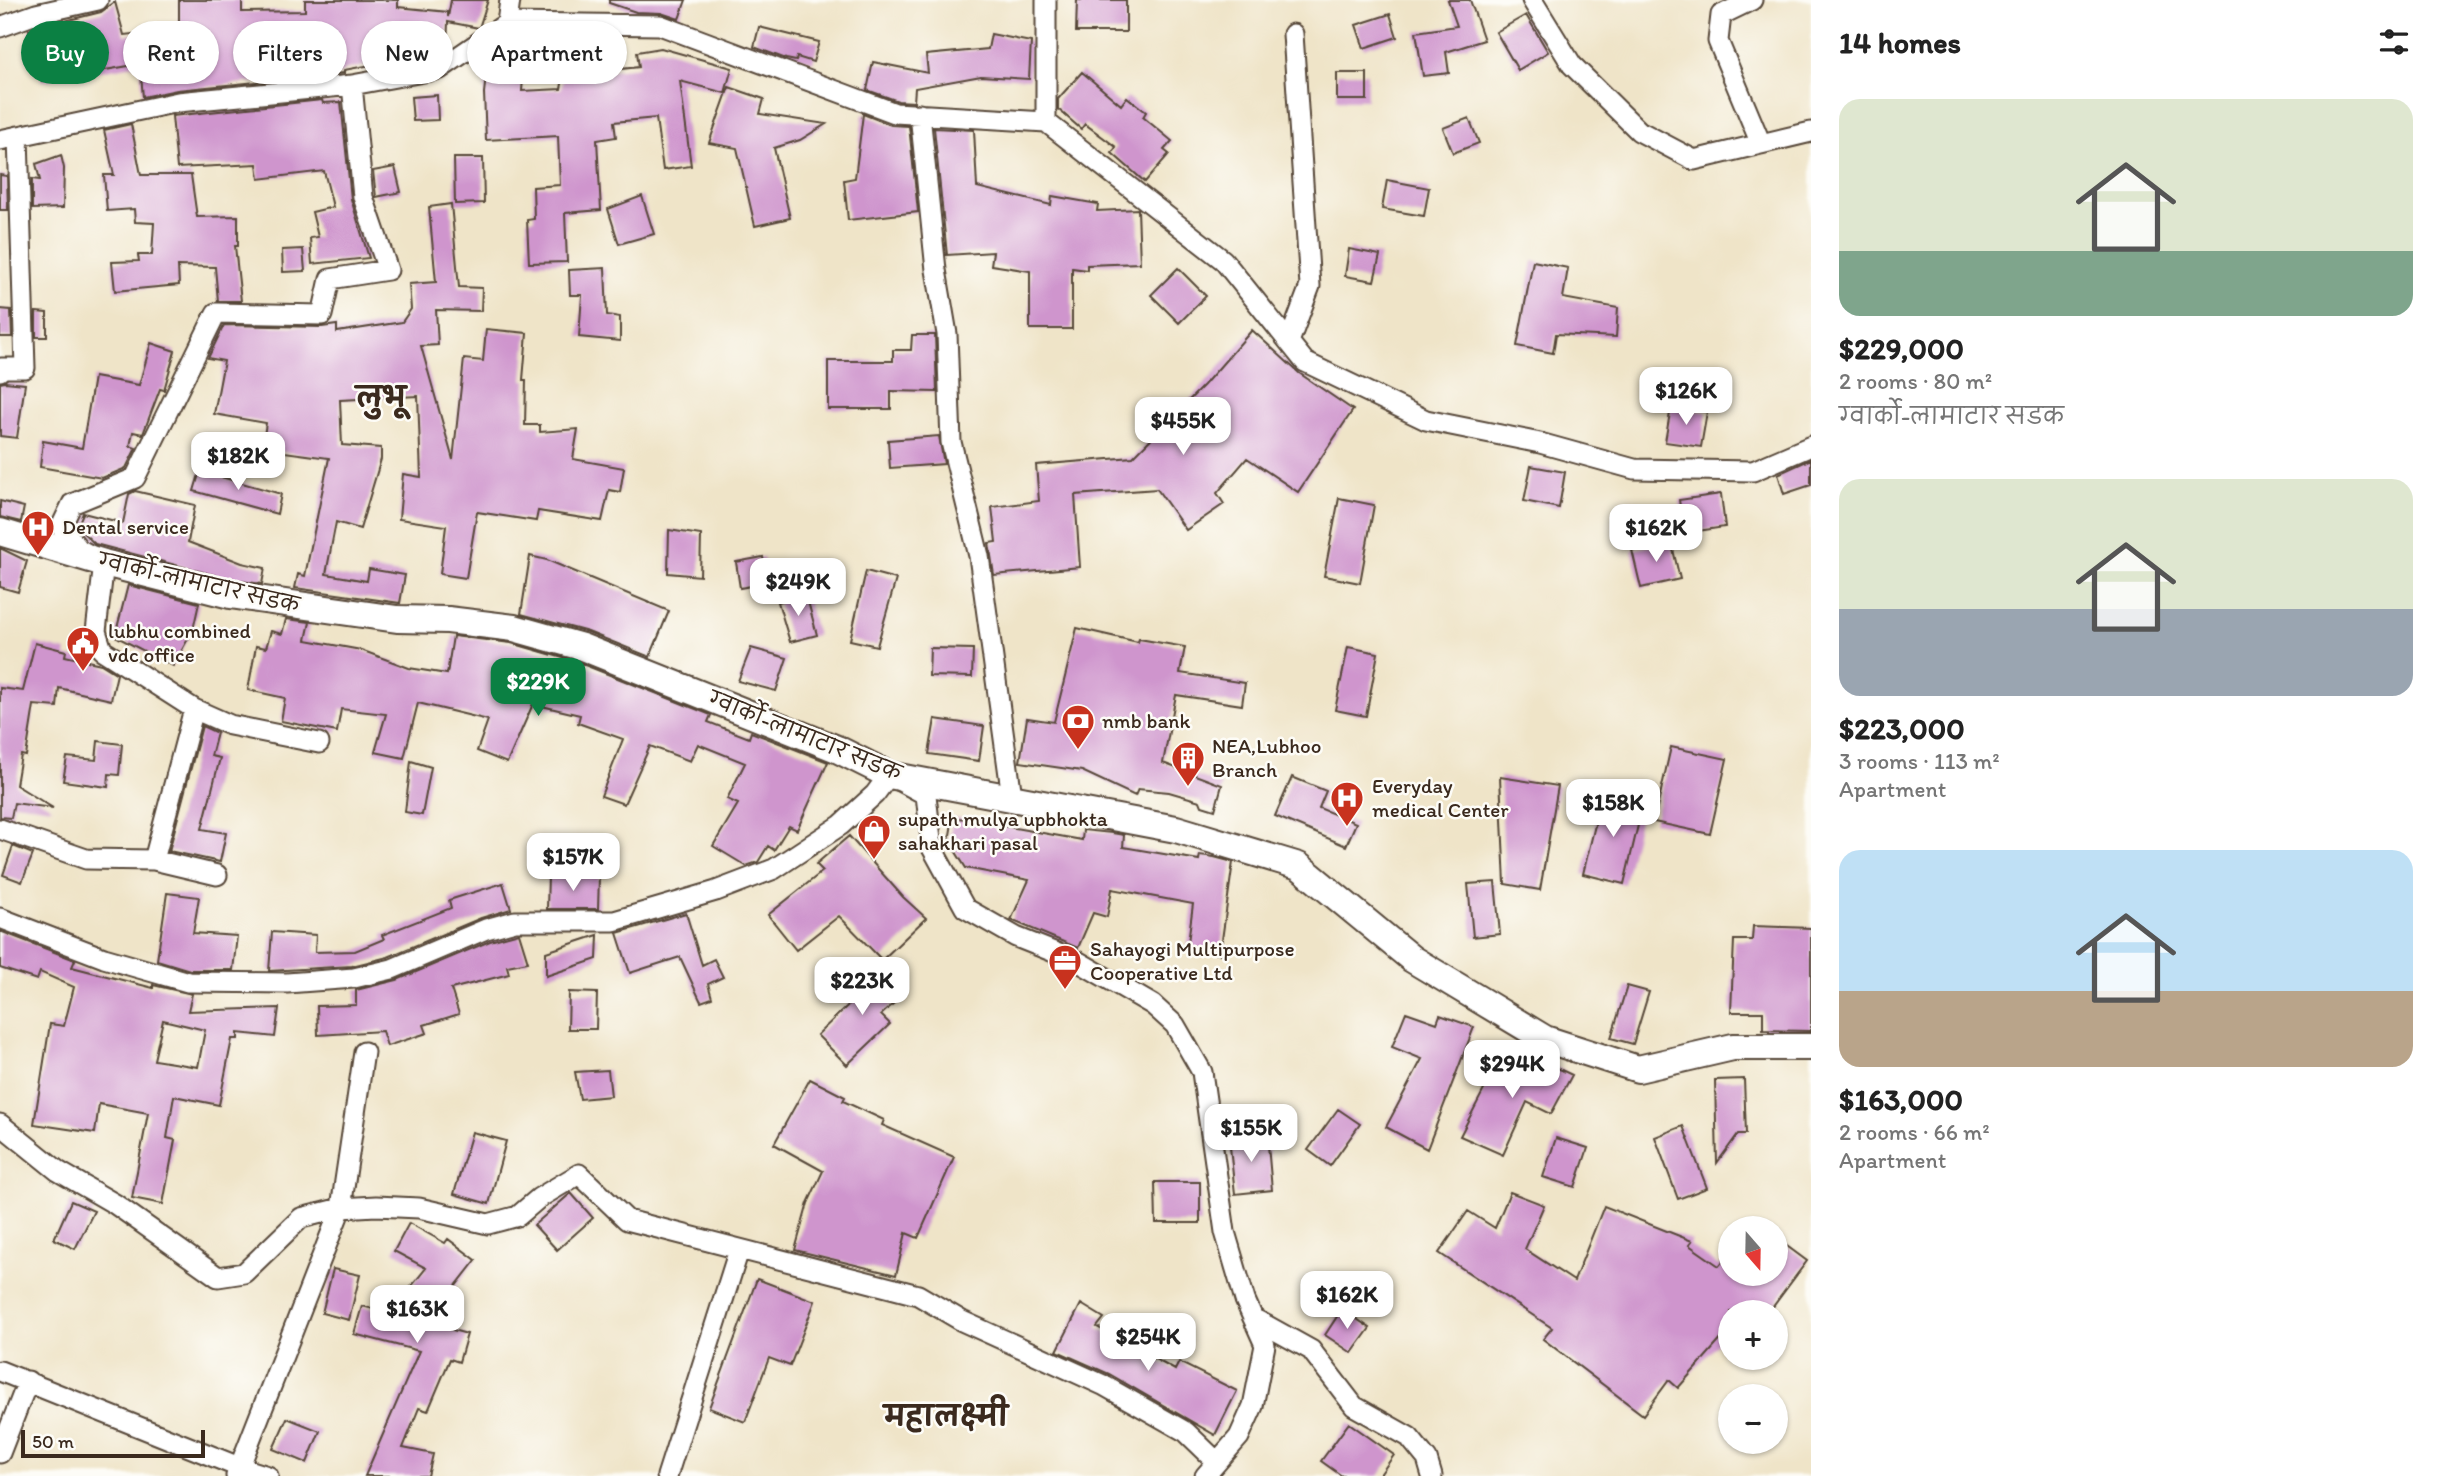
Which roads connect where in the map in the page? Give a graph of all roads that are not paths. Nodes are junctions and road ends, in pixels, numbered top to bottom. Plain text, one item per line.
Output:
1 (99, 0) edge
2 (510, 0) edge
3 (1046, 0) edge
4 (1532, 0) edge
5 (1752, 0) edge
6 (33, 7) edge
7 (507, 21) edge
8 (627, 25) edge
9 (0, 27) edge
10 (1293, 34) dead end
11 (467, 50) edge
12 (352, 85) junction
13 (920, 114) junction
14 (1046, 122) junction
15 (1811, 132) edge
16 (5, 137) edge
17 (1761, 144) junction
18 (1289, 342) junction
19 (0, 371) edge
20 (1811, 446) edge
21 (0, 532) edge
22 (104, 562) junction
23 (194, 709) junction
24 (319, 743) dead end
25 (889, 775) junction
26 (1012, 797) junction
27 (0, 829) edge
28 (153, 860) junction
29 (217, 875) dead end
30 (0, 918) edge
31 (1811, 1047) edge
32 (364, 1052) dead end
33 (0, 1124) edge
34 (341, 1208) junction
35 (739, 1250) junction
36 (1253, 1318) junction
37 (0, 1371) edge
38 (28, 1381) junction
39 (0, 1453) edge
40 (1211, 1468) edge
41 (237, 1472) edge
42 (268, 1476) edge
43 (667, 1476) edge
44 (1432, 1476) edge

1 - 6 street
2 - 7 street
3 - 14 street
4 - 17 street
5 - 17 street
6 - 9 street
8 - 13 street
10 - 18 street
11 - 12 street
12 - 16 street
12 - 22 street
13 - 14 street
13 - 26 street
14 - 18 street
15 - 17 street
16 - 19 street
18 - 20 street
21 - 22 main road, ग्वार्को-लामाटार सडक
22 - 23 street
22 - 25 main road, ग्वार्को-लामाटार सडक
23 - 24 street
23 - 28 street
25 - 26 main road, ग्वार्को-लामाटार सडक
25 - 30 street
25 - 36 street
26 - 31 main road, ग्वार्को-लामाटार सडक
27 - 28 street
28 - 29 street
32 - 34 street
33 - 34 street
34 - 35 street
34 - 41 street
35 - 40 street
35 - 43 street
36 - 40 street
36 - 44 street
37 - 38 street
38 - 39 street
38 - 41 street
41 - 42 street

